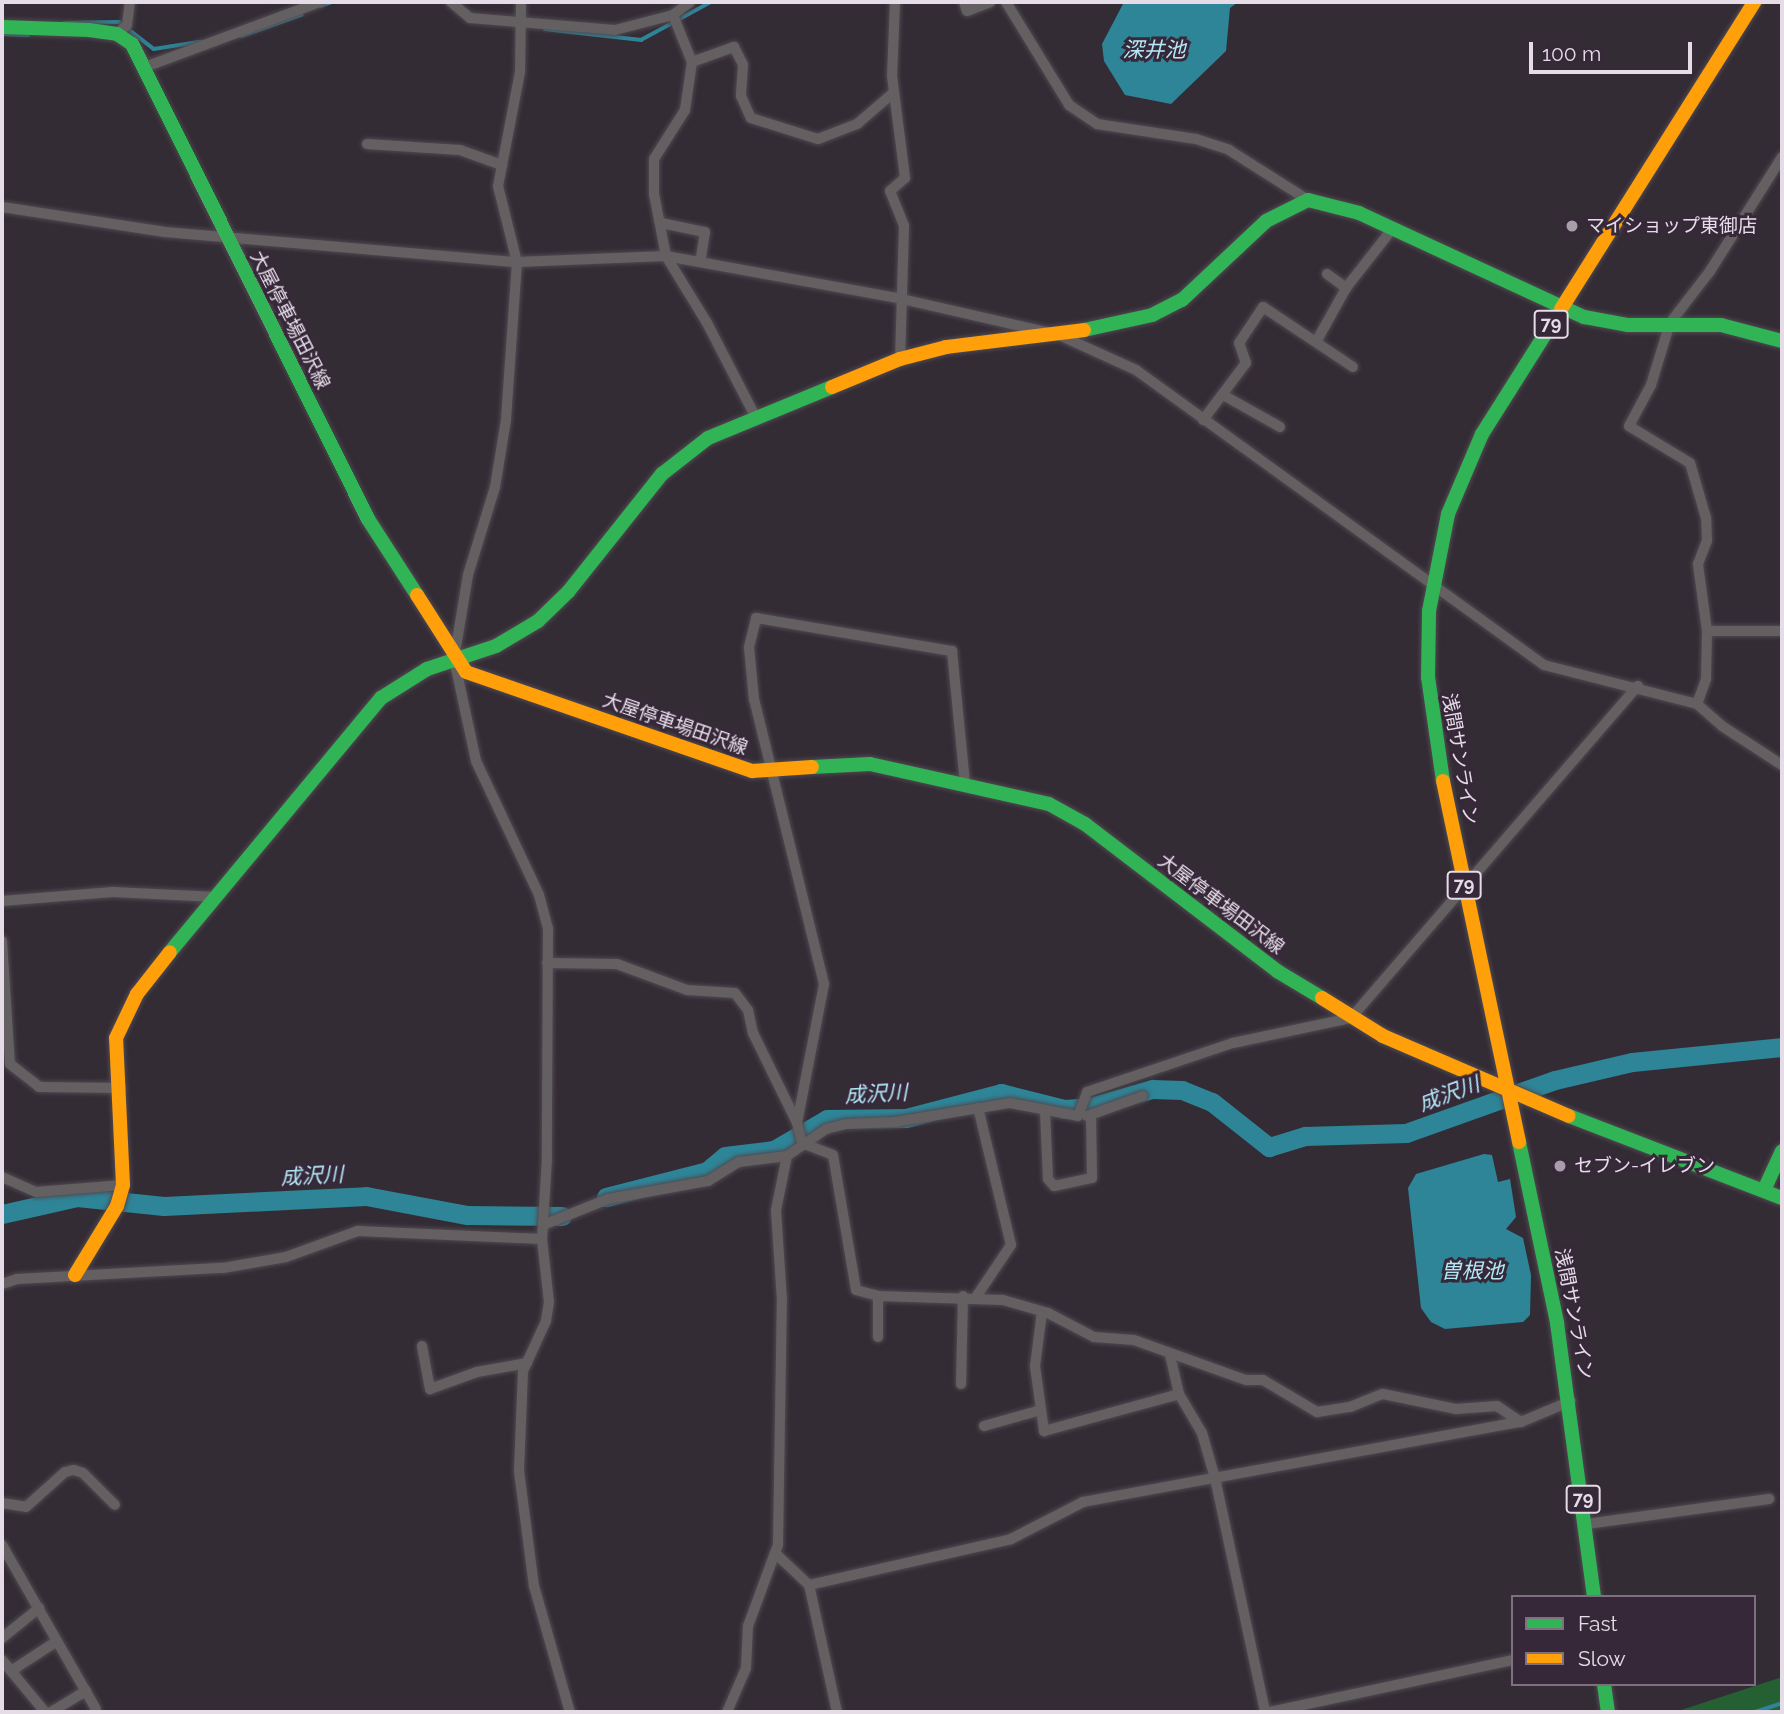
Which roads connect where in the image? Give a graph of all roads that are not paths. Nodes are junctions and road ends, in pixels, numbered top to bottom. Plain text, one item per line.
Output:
1 (130, 2) edge
2 (320, 2) edge
3 (451, 2) edge
4 (521, 2) edge
5 (690, 2) edge
6 (895, 2) edge
7 (964, 2) edge
8 (990, 2) edge
9 (1006, 2) edge
10 (1754, 2) edge
11 (673, 15) junction
12 (517, 23) junction
13 (2, 27) edge
14 (117, 34) junction
15 (692, 62) junction
16 (145, 67) junction
17 (893, 93) junction
18 (367, 144) dead end
19 (1782, 157) edge
20 (502, 165) junction
21 (1308, 200) junction
22 (2, 207) edge
23 (661, 223) junction
24 (1393, 228) junction
25 (227, 237) junction
26 (666, 256) junction
27 (517, 262) junction
28 (699, 262) junction
29 (1326, 274) dead end
30 (1346, 288) junction
31 (902, 299) junction
32 (1562, 307) junction
33 (1670, 323) junction
34 (1059, 335) junction
35 (1782, 341) edge
36 (1316, 342) junction
37 (900, 359) junction
38 (1353, 367) dead end
39 (1225, 396) junction
40 (757, 420) junction
41 (1203, 420) junction
42 (1280, 427) dead end
43 (1432, 585) junction
44 (1707, 631) junction
45 (1782, 631) edge
46 (454, 659) junction
47 (1637, 686) junction
48 (1697, 704) junction
49 (1782, 765) edge
50 (769, 771) junction
51 (965, 783) junction
52 (1465, 888) junction
53 (217, 897) junction
54 (2, 901) edge
55 (2, 941) edge
56 (547, 962) junction
57 (1351, 1018) junction
58 (121, 1088) junction
59 (1143, 1096) dead end
60 (1509, 1098) junction
61 (978, 1108) junction
62 (1045, 1111) junction
63 (1078, 1114) junction
64 (1091, 1116) junction
65 (797, 1123) junction
66 (802, 1140) junction
67 (1782, 1151) edge
68 (787, 1156) junction
69 (2, 1177) edge
70 (1764, 1190) junction
71 (120, 1194) junction
72 (1782, 1198) edge
73 (543, 1222) junction
74 (542, 1239) junction
75 (75, 1275) junction
76 (2, 1284) edge
77 (878, 1296) junction
78 (963, 1296) junction
79 (976, 1297) junction
80 (1042, 1312) junction
81 (878, 1337) dead end
82 (422, 1346) dead end
83 (1170, 1355) junction
84 (527, 1363) junction
85 (961, 1384) dead end
86 (1179, 1394) junction
87 (1571, 1401) junction
88 (1041, 1410) junction
89 (1521, 1422) junction
90 (984, 1426) dead end
91 (1215, 1478) junction
92 (1769, 1499) dead end
93 (2, 1503) edge
94 (115, 1505) dead end
95 (1586, 1524) junction
96 (2, 1545) edge
97 (775, 1553) junction
98 (6, 1561) edge
99 (809, 1585) junction
100 (1594, 1595) edge
101 (39, 1608) junction
102 (2, 1637) edge
103 (57, 1641) junction
104 (2, 1660) edge
105 (1511, 1660) edge
106 (11, 1671) junction
107 (1604, 1686) edge
108 (86, 1691) junction
109 (96, 1709) dead end
110 (45, 1712) edge
111 (51, 1712) edge
112 (570, 1712) edge
113 (727, 1712) edge
114 (837, 1712) edge
115 (1268, 1712) edge
116 (1608, 1712) edge

1 - 14 street
2 - 16 street
3 - 12 street
4 - 12 street
5 - 11 street
6 - 17 street
7 - 8 street
9 - 21 street
10 - 32 main road, 浅間サンライン / 79
11 - 12 street
11 - 15 street
12 - 20 street
13 - 14 main road
14 - 16 main road, 大屋停車場田沢線
15 - 17 street
15 - 23 street
16 - 25 main road, 大屋停車場田沢線
17 - 31 street
18 - 20 street
19 - 33 street
20 - 27 street
21 - 24 main road
21 - 34 main road
22 - 25 street
23 - 26 street
23 - 28 street
24 - 30 street
24 - 32 main road
25 - 27 street
25 - 46 main road, 大屋停車場田沢線
26 - 27 street
26 - 28 street
26 - 40 street
27 - 46 street
28 - 31 street
29 - 30 street
30 - 36 street
31 - 34 street
31 - 37 street
32 - 33 main road
32 - 43 main road, 浅間サンライン / 79
33 - 35 main road
33 - 44 street
34 - 37 main road
34 - 41 street
36 - 38 street
36 - 39 street
37 - 40 main road
39 - 41 street
39 - 42 street
40 - 46 main road
41 - 43 street
43 - 47 street
43 - 52 main road, 浅間サンライン / 79
44 - 45 street
44 - 48 street
46 - 50 main road, 大屋停車場田沢線
46 - 53 main road
46 - 56 street
47 - 48 street
47 - 52 street
48 - 49 street
50 - 51 main road, 大屋停車場田沢線
50 - 51 street
50 - 65 street
51 - 57 main road, 大屋停車場田沢線
52 - 57 street
52 - 60 main road, 浅間サンライン / 79
53 - 54 street
53 - 58 main road
55 - 58 street
56 - 65 street
56 - 73 street
57 - 60 main road, 大屋停車場田沢線
57 - 63 street
58 - 71 main road
59 - 64 street
60 - 70 main road, 大屋停車場田沢線
60 - 87 main road, 浅間サンライン / 79
61 - 62 street
61 - 66 street
61 - 79 street
62 - 63 street
62 - 64 street
63 - 64 street
65 - 66 street
66 - 68 street
66 - 77 street
67 - 70 main road
68 - 73 street
68 - 97 street
69 - 71 street
70 - 72 main road, 大屋停車場田沢線
71 - 75 main road
73 - 74 street
74 - 75 street
74 - 84 street
75 - 76 street
77 - 78 street
77 - 81 street
78 - 79 street
78 - 85 street
79 - 80 street
80 - 83 street
80 - 88 street
82 - 84 street
83 - 86 street
83 - 89 street
84 - 112 street
86 - 88 street
86 - 91 street
87 - 89 street
87 - 95 main road, 浅間サンライン / 79
88 - 90 street
89 - 91 street
91 - 99 street
91 - 115 street
92 - 95 street
93 - 94 street
95 - 100 main road, 浅間サンライン / 79
96 - 98 street
97 - 99 street
97 - 113 street
98 - 101 street
99 - 114 street
101 - 102 street
101 - 103 street
103 - 106 street
103 - 108 street
104 - 106 street
105 - 115 street
106 - 110 street
107 - 116 main road
108 - 109 street
108 - 111 street

